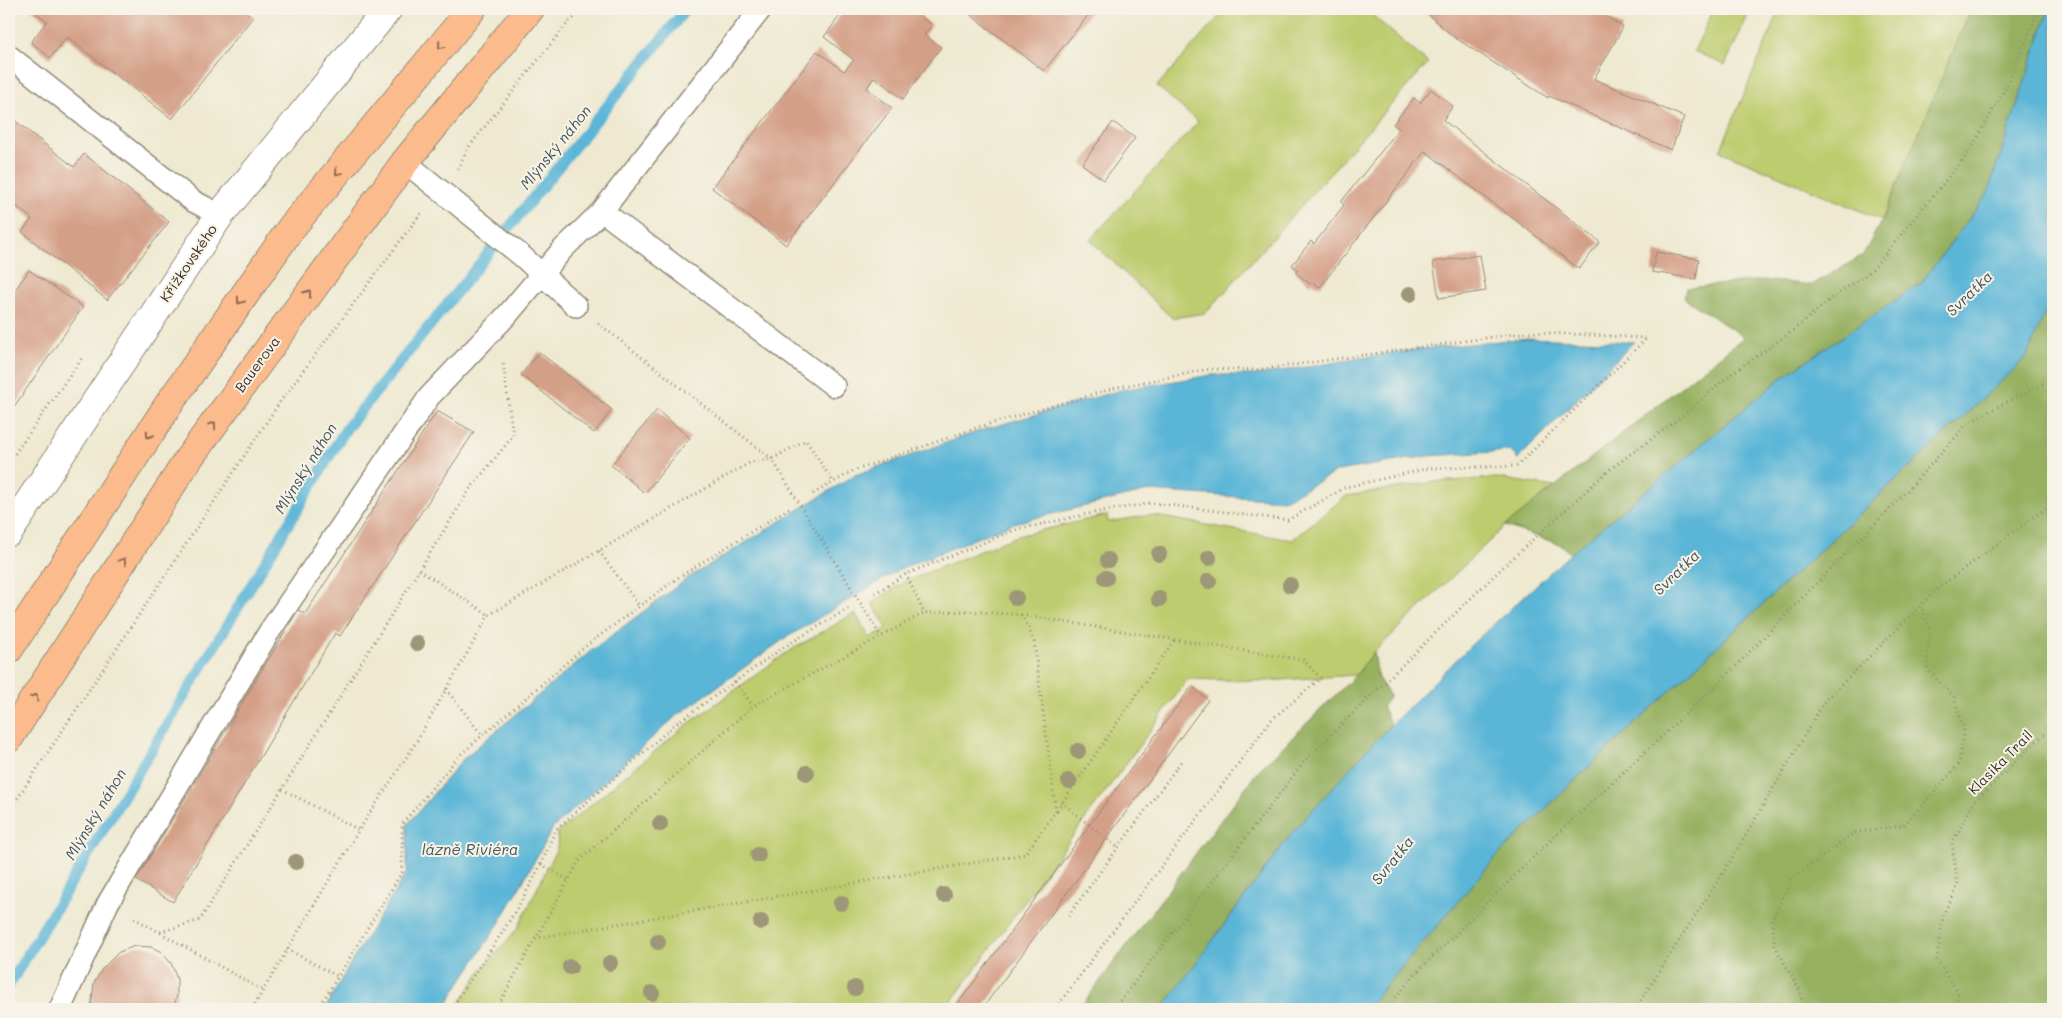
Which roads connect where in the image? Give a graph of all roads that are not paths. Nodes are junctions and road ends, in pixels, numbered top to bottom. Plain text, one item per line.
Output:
1 (388, 9) edge
2 (472, 9) edge
3 (530, 9) edge
4 (761, 9) edge
5 (9, 56) edge
6 (405, 162) junction
7 (602, 211) junction
8 (220, 215) junction
9 (542, 275) junction
10 (576, 306) road end
11 (834, 386) dead end
12 (9, 532) edge
13 (9, 650) edge
14 (9, 738) edge
15 (60, 1009) edge

1 - 8 street, Křížkovského
2 -> 13 highway
3 - 6 highway, Bauerova
4 - 7 lane
5 - 8 lane
6 - 9 lane
14 -> 6 highway, Bauerova
7 - 9 lane
7 - 11 lane
8 - 12 street, Křížkovského
9 - 10 lane
9 - 15 lane

